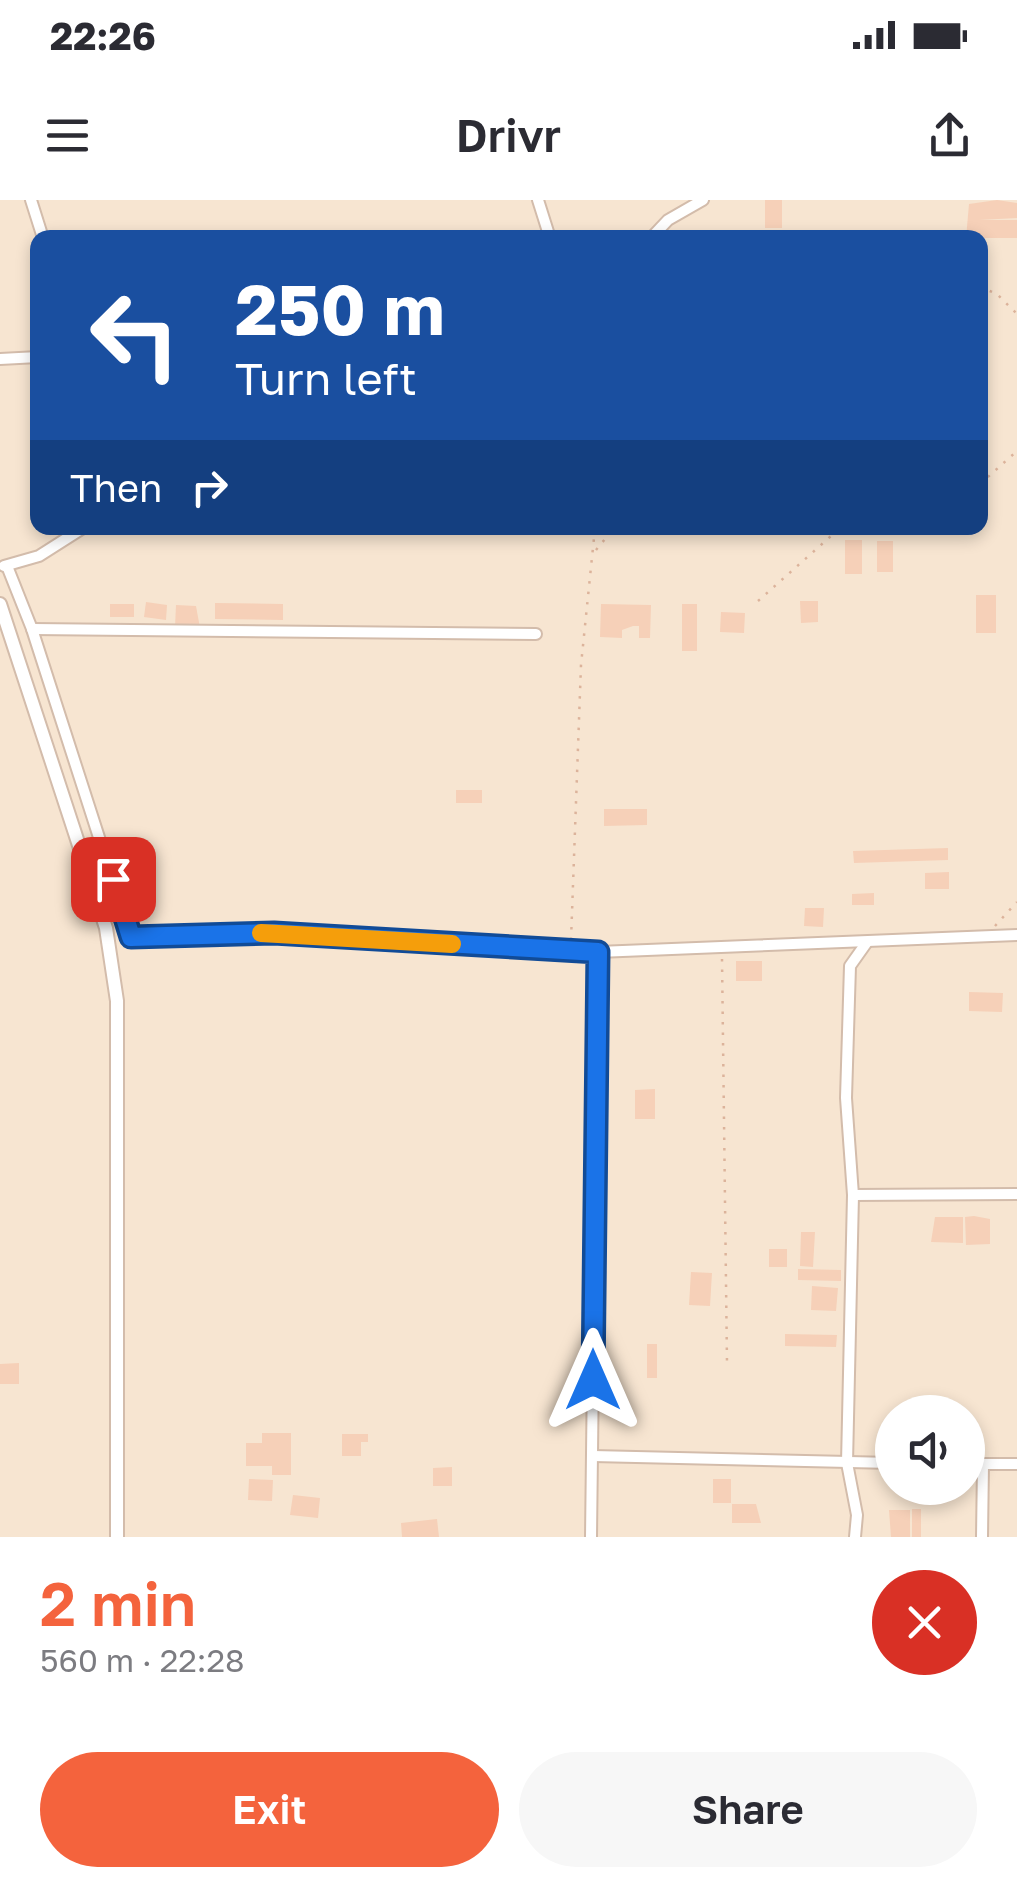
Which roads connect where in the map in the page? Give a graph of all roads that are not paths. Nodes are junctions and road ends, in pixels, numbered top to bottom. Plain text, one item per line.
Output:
1 (31, 200) edge
2 (538, 200) edge
3 (703, 200) edge
4 (40, 230) edge
5 (547, 230) edge
6 (659, 230) edge
7 (30, 358) edge
8 (0, 359) edge
9 (72, 535) edge
10 (3, 566) edge
11 (0, 604) edge
12 (32, 629) junction
13 (536, 634) dead end
14 (1017, 935) edge
15 (867, 942) junction
16 (598, 952) junction
17 (1017, 1194) edge
18 (853, 1195) junction
19 (593, 1456) junction
20 (847, 1463) junction
21 (875, 1463) edge
22 (985, 1464) edge
23 (1017, 1464) edge
24 (983, 1505) edge
25 (117, 1537) edge
26 (591, 1537) edge
27 (855, 1537) edge
28 (982, 1537) edge

1 - 4 street
2 - 5 street
3 - 6 street
7 - 8 street
9 - 10 street
10 - 12 street
11 - 25 street
12 - 13 street
12 - 16 street
14 - 15 street
15 - 16 street
15 - 18 street
16 - 19 street
17 - 18 street
18 - 20 street
19 - 20 street
19 - 26 street
20 - 21 street
20 - 27 street
22 - 23 street
24 - 28 street

